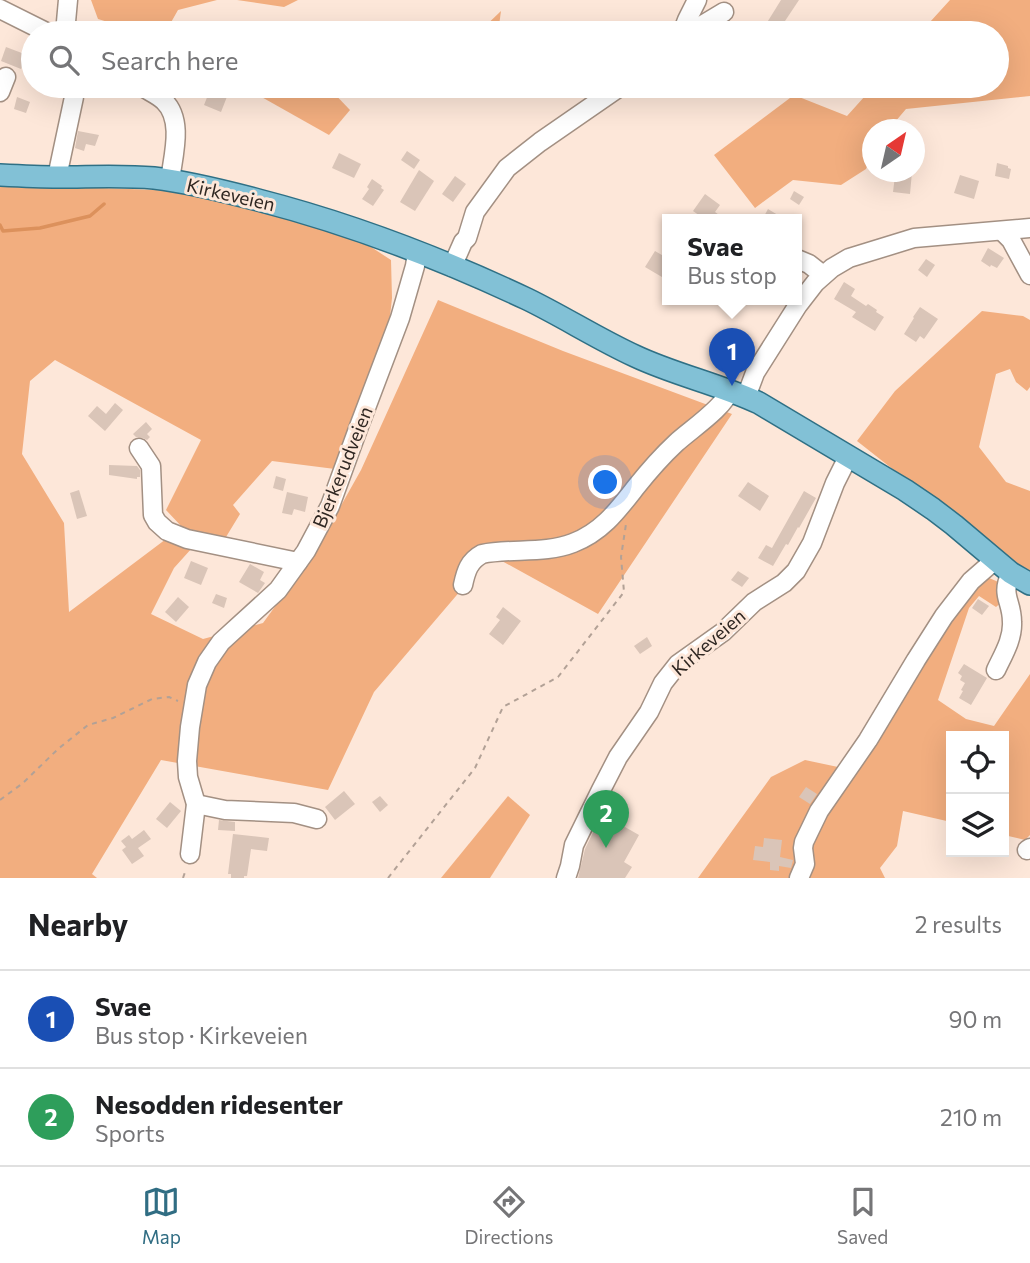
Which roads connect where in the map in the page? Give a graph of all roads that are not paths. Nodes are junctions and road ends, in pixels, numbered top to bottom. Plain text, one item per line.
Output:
1 (68, 0) edge
2 (696, 0) edge
3 (0, 9) edge
4 (724, 12) dead end
5 (24, 21) edge
6 (66, 21) edge
7 (687, 21) edge
8 (709, 21) edge
9 (74, 98) edge
10 (159, 98) edge
11 (604, 98) edge
12 (0, 175) edge
13 (57, 177) junction
14 (170, 180) junction
15 (1030, 228) edge
16 (1002, 231) junction
17 (418, 252) junction
18 (802, 261) edge
19 (452, 267) junction
20 (823, 275) junction
21 (1030, 275) edge
22 (802, 300) edge
23 (799, 305) edge
24 (738, 394) junction
25 (139, 448) dead end
26 (848, 457) junction
27 (298, 562) junction
28 (1003, 566) junction
29 (1030, 584) edge
30 (463, 585) dead end
31 (996, 670) dead end
32 (196, 803) junction
33 (317, 819) dead end
34 (190, 854) dead end
35 (566, 878) edge
36 (799, 878) edge

1 - 6 street
2 - 7 street
3 - 5 street
4 - 8 street
9 - 13 street
10 - 14 street
11 - 19 street
12 - 13 main road, Kirkeveien
13 - 14 main road, Kirkeveien
14 - 17 main road, Kirkeveien
15 - 16 street
16 - 20 street
16 - 21 street
17 - 19 main road, Kirkeveien
17 - 27 street, Bjerkerudveien
18 - 20 street
19 - 24 main road, Kirkeveien
20 - 22 street
23 - 24 street
24 - 26 main road, Kirkeveien
24 - 30 street
25 - 27 street
26 - 28 main road, Kirkeveien
26 - 35 street, Kirkeveien
27 - 32 street, Bjerkerudveien
28 - 29 main road, Kirkeveien
28 - 31 street
28 - 36 street
32 - 33 street
32 - 34 street, Bjerkerudveien

